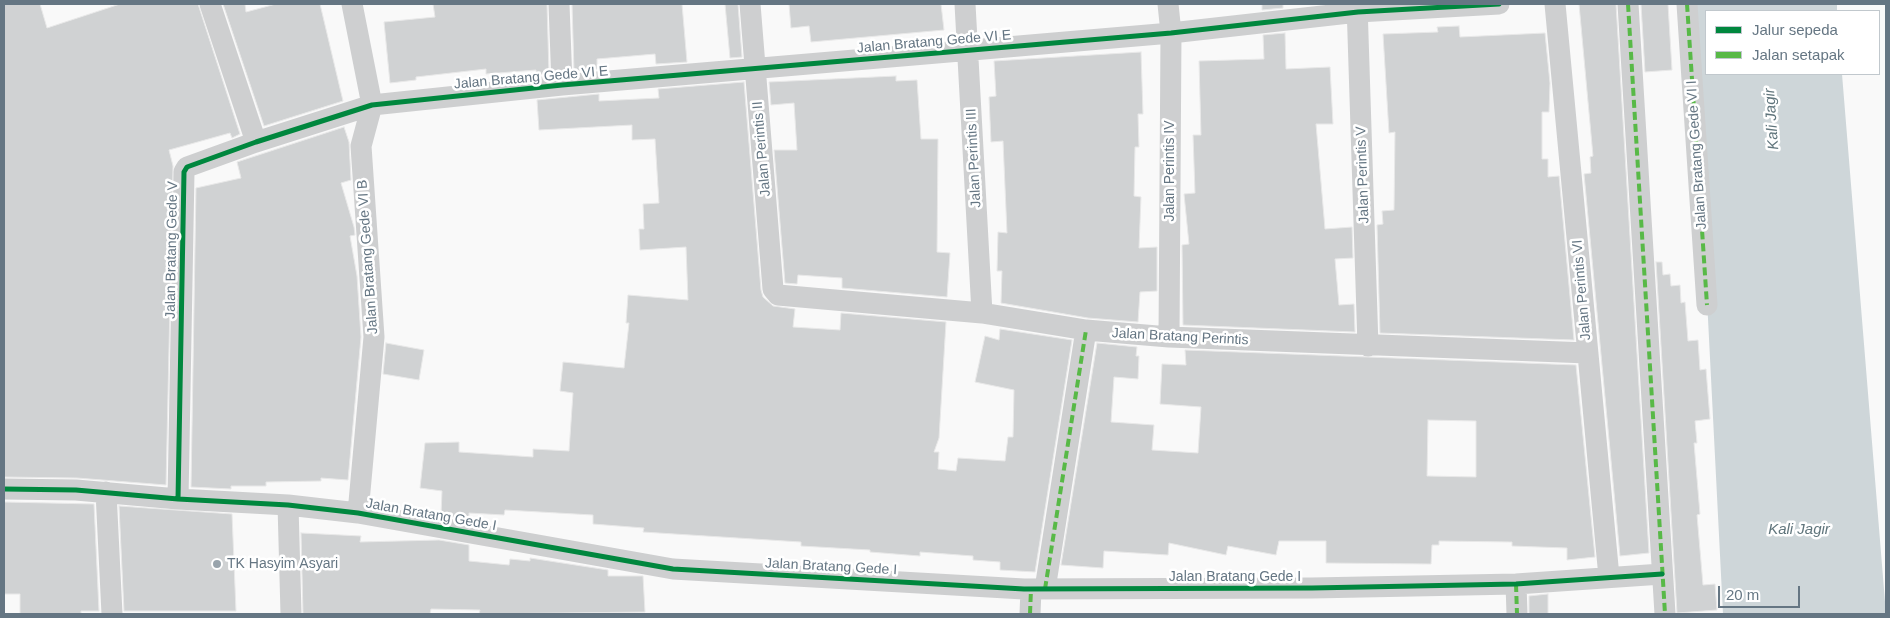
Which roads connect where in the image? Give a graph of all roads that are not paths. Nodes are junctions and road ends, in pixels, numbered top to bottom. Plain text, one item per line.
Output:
1 (210, 4) edge
2 (352, 4) edge
3 (558, 4) edge
4 (750, 4) edge
5 (965, 4) edge
6 (1168, 4) edge
7 (1499, 4) edge
8 (1555, 4) edge
9 (1628, 4) edge
10 (1687, 4) edge
11 (1358, 8) edge
12 (1171, 33) junction
13 (968, 49) junction
14 (755, 70) junction
15 (562, 85) junction
16 (372, 105) junction
17 (256, 142) junction
18 (775, 293) joint
19 (1707, 305) dead end
20 (982, 313) junction
21 (1086, 330) junction
22 (1169, 337) junction
23 (1368, 346) junction
24 (1588, 353) junction
25 (4, 490) edge
26 (106, 492) junction
27 (178, 499) junction
28 (288, 505) junction
29 (358, 513) junction
30 (1662, 574) junction
31 (1609, 577) junction
32 (1516, 584) junction
33 (1038, 589) junction
34 (112, 614) edge
35 (291, 614) edge
36 (1030, 614) edge
37 (1517, 614) edge
38 (1665, 614) edge

1 - 17 street
2 - 16 street, Jalan Bratang Gede VI B
3 - 15 street
4 - 14 street, Jalan Perintis II
5 - 13 street, Jalan Perintis III
6 - 12 street, Jalan Perintis IV
7 - 11 street, Jalan Bratang Gede VI E
8 - 24 street, Jalan Perintis VI
9 - 30 street
10 - 19 street, Jalan Bratang Gede VI I
11 - 12 street, Jalan Bratang Gede VI E
11 - 23 street, Jalan Perintis V
12 - 13 street, Jalan Bratang Gede VI E
12 - 22 street, Jalan Perintis IV
13 - 14 street, Jalan Bratang Gede VI E
13 - 20 street, Jalan Perintis III
14 - 15 street, Jalan Bratang Gede VI E
14 - 18 street, Jalan Perintis II
15 - 16 street, Jalan Bratang Gede VI E
16 - 17 street, Jalan Bratang Gede V
16 - 29 street, Jalan Bratang Gede VI B
17 - 27 street, Jalan Bratang Gede V
18 - 20 street, Jalan Bratang Perintis
20 - 21 street, Jalan Bratang Perintis
21 - 22 street, Jalan Bratang Perintis
21 - 33 street
22 - 23 street, Jalan Bratang Perintis
23 - 24 street, Jalan Bratang Perintis
24 - 31 street, Jalan Perintis VI
25 - 26 street, Jalan Bratang Gede I
26 - 27 street, Jalan Bratang Gede I
26 - 34 street
27 - 28 street, Jalan Bratang Gede I
28 - 29 street, Jalan Bratang Gede I
28 - 35 street
29 - 33 street, Jalan Bratang Gede I
30 - 31 street, Jalan Bratang Gede I
30 - 38 street
31 - 32 street, Jalan Bratang Gede I
32 - 33 street, Jalan Bratang Gede I
32 - 37 street
33 - 36 street

